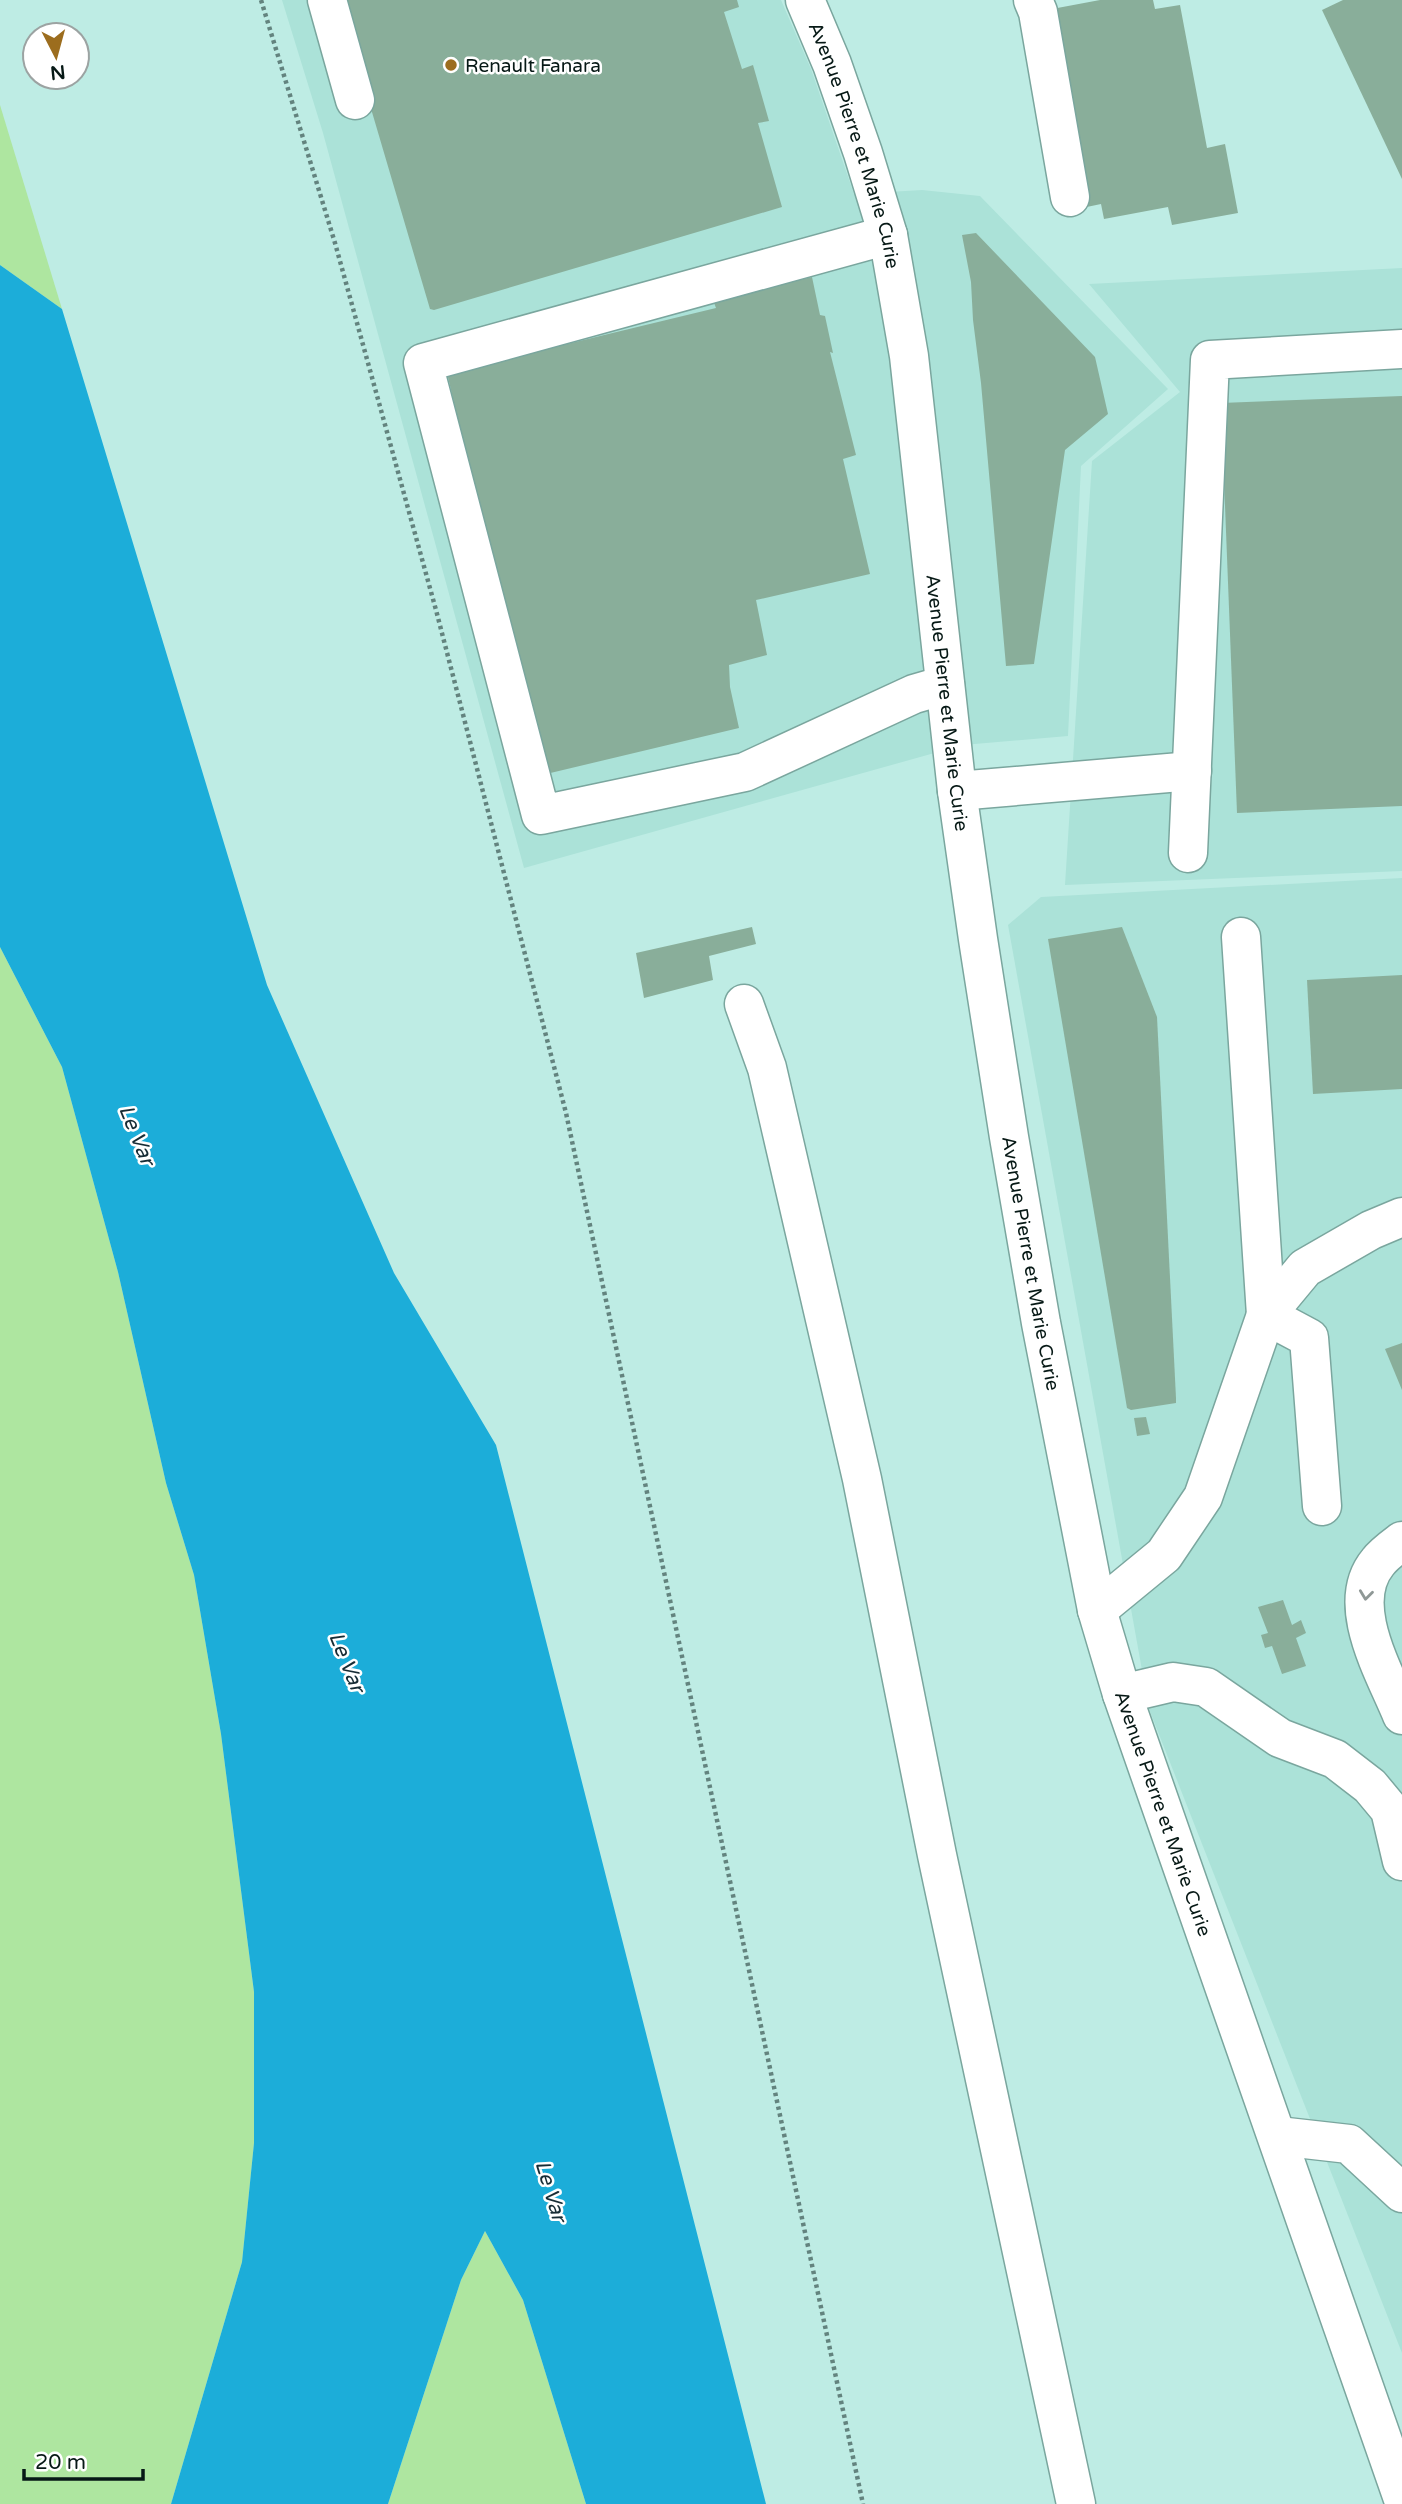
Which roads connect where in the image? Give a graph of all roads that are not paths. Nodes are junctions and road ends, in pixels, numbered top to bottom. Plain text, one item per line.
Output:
1 (327, 0) edge
2 (805, 0) edge
3 (1033, 0) edge
4 (355, 100) dead end
5 (1070, 197) dead end
6 (888, 235) junction
7 (1402, 349) edge
8 (945, 685) junction
9 (1192, 771) junction
10 (957, 791) junction
11 (1188, 853) dead end
12 (1241, 937) dead end
13 (744, 1004) dead end
14 (1402, 1217) edge
15 (1266, 1315) junction
16 (1322, 1506) dead end
17 (1402, 1541) edge
18 (1097, 1610) junction
19 (1122, 1694) junction
20 (1402, 1715) edge
21 (1402, 1861) edge
22 (1278, 2136) junction
23 (1402, 2193) edge
24 (1402, 2496) edge
25 (1076, 2504) edge

1 - 4 main road
2 - 6 main road, Avenue Pierre et Marie Curie
3 - 5 main road
6 - 8 main road, Avenue Pierre et Marie Curie
6 - 8 main road
7 - 9 main road
8 - 10 main road, Avenue Pierre et Marie Curie
9 - 10 main road
9 - 11 main road
10 - 18 main road, Avenue Pierre et Marie Curie
12 - 15 main road
13 - 25 main road
14 - 15 main road
15 - 16 main road
15 - 18 main road
17 -> 20 main road
18 - 19 main road, Avenue Pierre et Marie Curie
19 - 21 main road
19 - 22 main road, Avenue Pierre et Marie Curie
22 - 23 main road
22 - 24 main road, Avenue Pierre et Marie Curie

